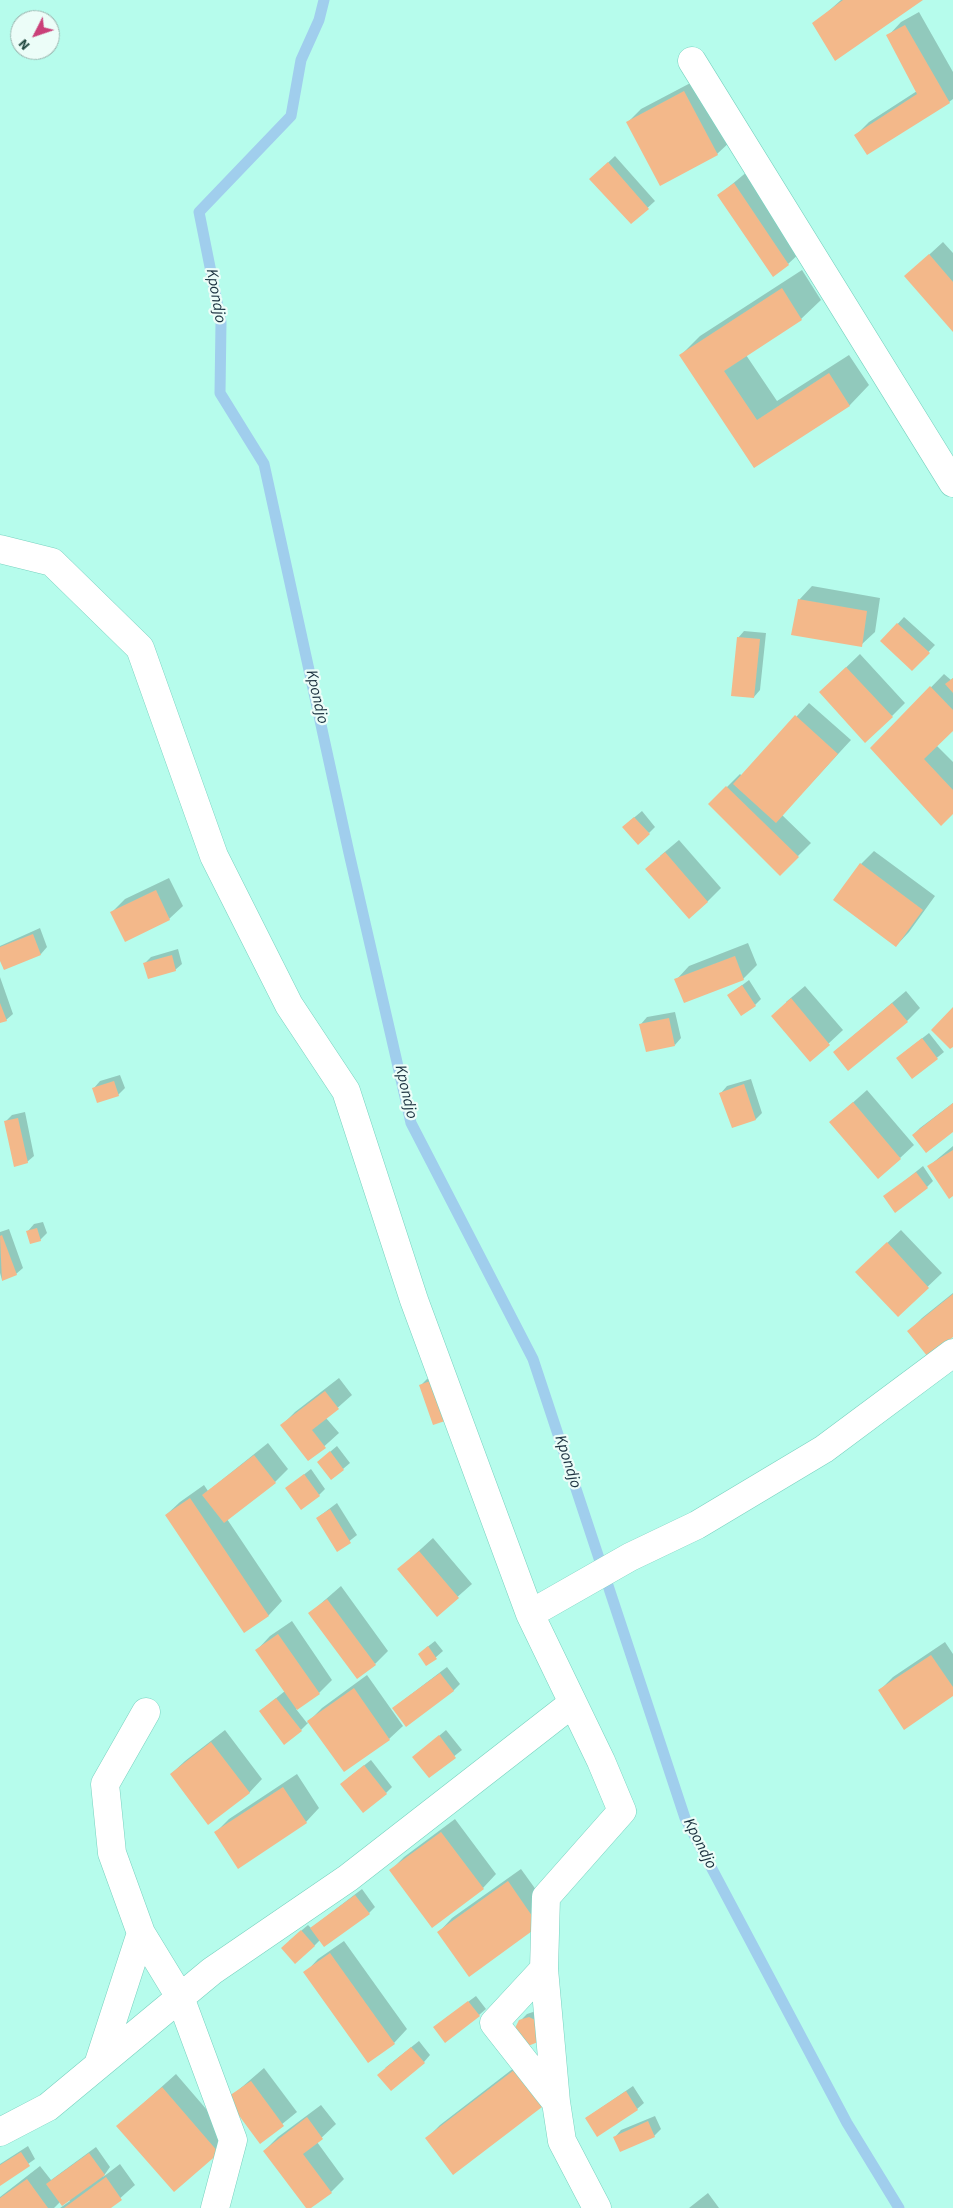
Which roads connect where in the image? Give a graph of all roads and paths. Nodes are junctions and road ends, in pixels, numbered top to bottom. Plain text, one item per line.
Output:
1 (692, 61) dead end
2 (953, 483) edge
3 (0, 549) edge
4 (953, 1352) edge
5 (530, 1614) junction
6 (573, 1703) junction
7 (146, 1712) dead end
8 (141, 1933) junction
9 (544, 1969) junction
10 (180, 1997) junction
11 (98, 2065) junction
12 (556, 2102) junction
13 (0, 2132) edge
14 (216, 2208) edge
15 (597, 2208) edge

1 - 2 street
3 - 5 street
4 - 5 street
5 - 6 street
6 - 9 street
6 - 10 street
7 - 8 street
8 - 10 street
8 - 11 street
9 - 12 street
9 - 12 street
10 - 11 street
10 - 14 street
11 - 13 street
12 - 15 street

